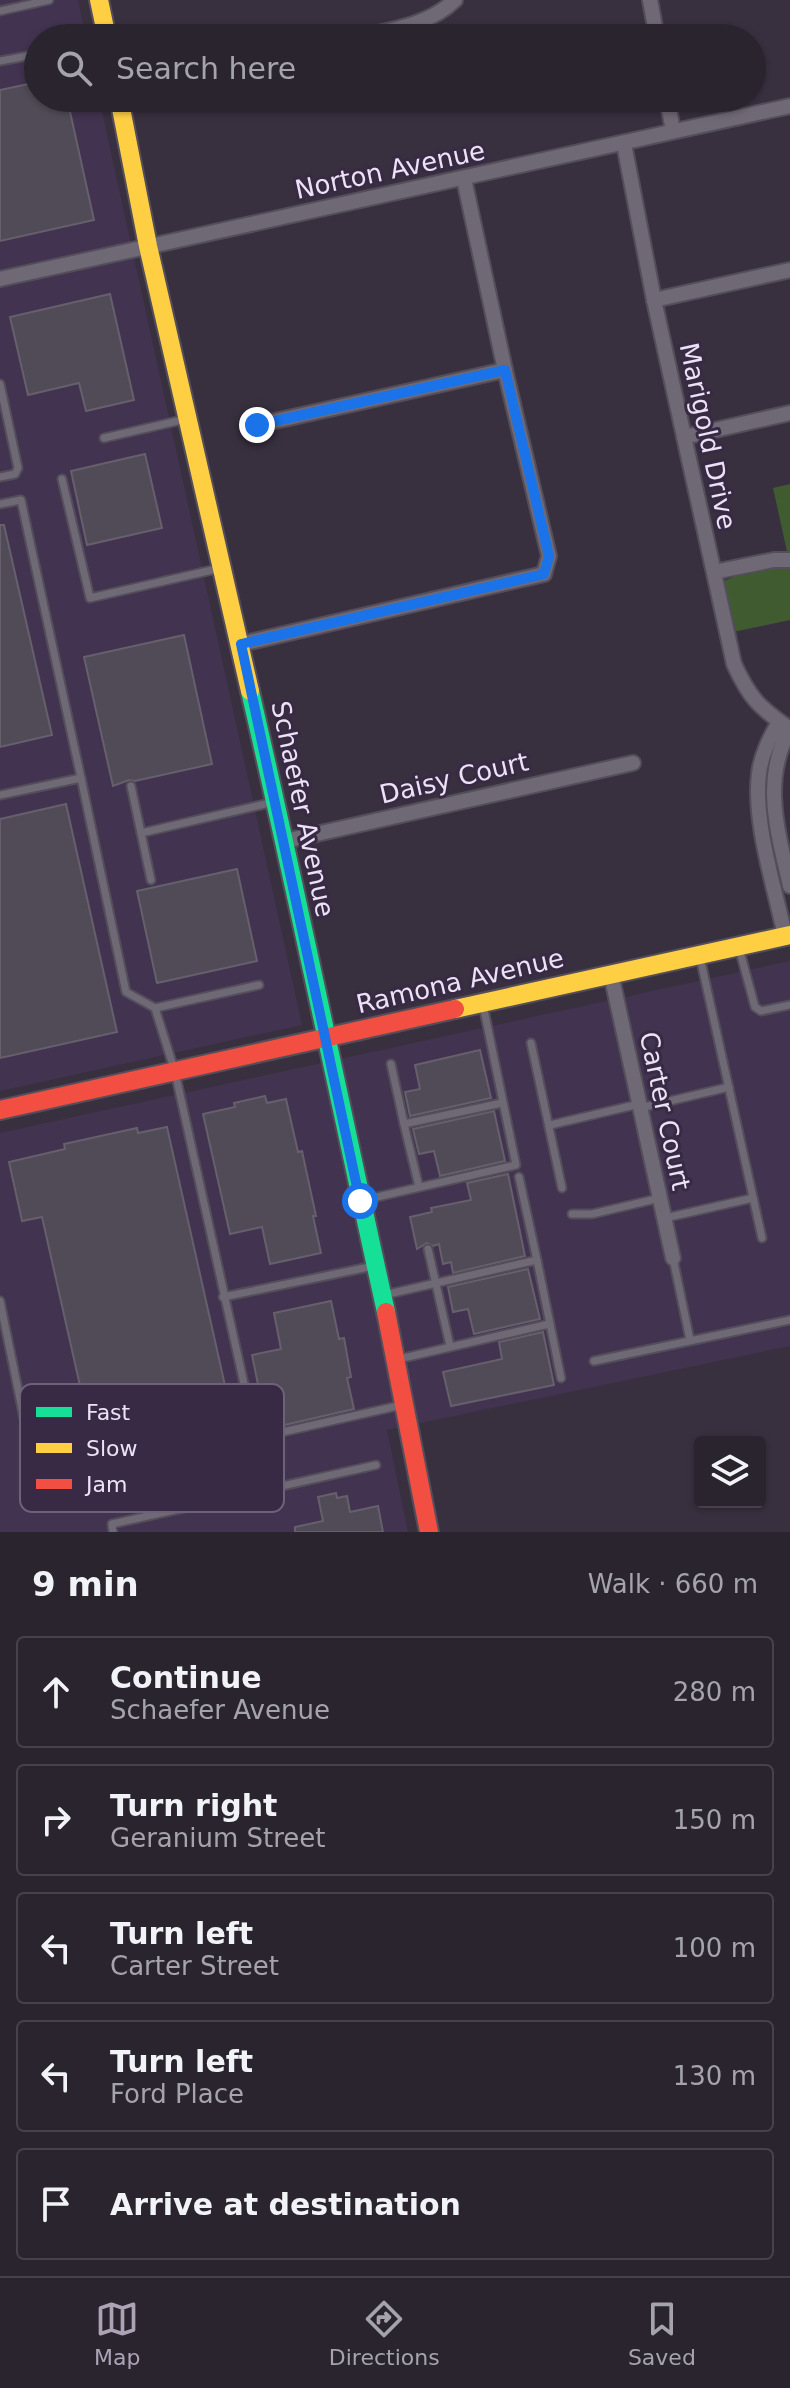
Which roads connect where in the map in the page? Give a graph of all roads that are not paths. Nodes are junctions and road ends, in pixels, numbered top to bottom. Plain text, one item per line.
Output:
1 (49, 0) edge
2 (99, 0) edge
3 (455, 0) edge
4 (650, 0) edge
5 (0, 11) edge
6 (104, 24) edge
7 (417, 24) edge
8 (654, 24) edge
9 (24, 57) edge
10 (0, 61) edge
11 (790, 106) edge
12 (766, 111) edge
13 (122, 112) edge
14 (670, 112) edge
15 (762, 112) edge
16 (673, 131) junction
17 (624, 144) junction
18 (464, 179) junction
19 (148, 246) junction
20 (790, 270) edge
21 (0, 279) edge
22 (654, 300) junction
23 (505, 370) junction
24 (0, 384) edge
25 (790, 413) edge
26 (189, 418) junction
27 (257, 425) dead end
28 (684, 437) junction
29 (104, 438) dead end
30 (0, 477) edge
31 (62, 479) dead end
32 (0, 504) edge
33 (790, 560) edge
34 (223, 568) junction
35 (714, 572) junction
36 (241, 644) junction
37 (786, 726) edge
38 (633, 763) dead end
39 (81, 778) junction
40 (131, 786) dead end
41 (0, 795) edge
42 (276, 802) junction
43 (141, 833) junction
44 (784, 834) edge
45 (285, 841) junction
46 (151, 880) dead end
47 (790, 886) edge
48 (788, 935) edge
49 (739, 946) junction
50 (700, 955) junction
51 (611, 974) junction
52 (259, 985) dead end
53 (483, 1003) junction
54 (790, 1005) edge
55 (155, 1008) junction
56 (325, 1038) junction
57 (531, 1043) dead end
58 (391, 1064) dead end
59 (175, 1072) junction
60 (729, 1087) junction
61 (502, 1103) junction
62 (640, 1106) junction
63 (0, 1110) edge
64 (404, 1124) junction
65 (550, 1125) junction
66 (519, 1177) dead end
67 (419, 1187) junction
68 (562, 1188) dead end
69 (660, 1198) junction
70 (753, 1198) junction
71 (360, 1201) junction
72 (572, 1214) dead end
73 (664, 1218) junction
74 (762, 1238) dead end
75 (428, 1249) dead end
76 (673, 1258) joint
77 (537, 1260) junction
78 (375, 1265) junction
79 (435, 1283) junction
80 (381, 1296) junction
81 (223, 1297) junction
82 (0, 1301) edge
83 (790, 1320) edge
84 (549, 1324) junction
85 (690, 1340) junction
86 (450, 1346) junction
87 (396, 1360) junction
88 (594, 1361) dead end
89 (561, 1378) dead end
90 (243, 1384) edge
91 (20, 1399) edge
92 (404, 1404) junction
93 (284, 1432) edge
94 (376, 1465) dead end
95 (284, 1486) edge
96 (166, 1512) edge
97 (113, 1532) edge
98 (429, 1532) edge

1 - 5 lane
2 - 6 street
3 - 7 street
4 - 8 street
9 - 10 lane
11 - 12 street, Norton Avenue
13 - 19 street, Schaefer Avenue
14 - 16 street
15 - 16 street, Norton Avenue
16 - 17 street, Norton Avenue
17 - 18 street, Norton Avenue
17 - 22 street, Marigold Drive
18 - 19 street, Norton Avenue
18 - 23 street
19 - 21 street, Norton Avenue
19 - 26 street, Schaefer Avenue
20 - 22 street
22 - 28 street, Marigold Drive
23 - 27 street
23 - 36 street
24 - 30 lane
25 - 28 street
26 - 29 lane
26 - 34 street, Schaefer Avenue
28 - 35 street, Marigold Drive
31 - 34 lane
32 - 39 lane
33 - 35 street
34 - 36 street, Schaefer Avenue
35 - 37 street, Marigold Drive
36 - 42 street, Schaefer Avenue
37 - 44 street
37 - 48 street
38 - 45 street, Daisy Court
39 - 41 lane
39 - 55 lane
40 - 43 lane
42 - 43 lane
42 - 45 street, Schaefer Avenue
43 - 46 lane
44 - 47 street
45 - 56 street, Schaefer Avenue
48 - 49 street, Ramona Avenue
49 - 50 street, Ramona Avenue
49 - 54 lane
50 - 51 street, Ramona Avenue
50 - 60 lane
51 - 53 street, Ramona Avenue
51 - 62 street, Carter Court
52 - 55 lane
53 - 56 street, Ramona Avenue
53 - 61 lane
55 - 59 lane
56 - 59 street, Ramona Avenue
56 - 71 street, Schaefer Avenue
57 - 65 lane
58 - 64 lane
59 - 63 street, Ramona Avenue
59 - 81 lane
60 - 62 lane
60 - 70 lane
61 - 64 lane
61 - 67 lane
62 - 65 lane
62 - 69 street, Carter Court
64 - 67 lane
65 - 68 lane
66 - 77 lane
67 - 71 lane
69 - 72 lane
69 - 73 street, Carter Court
70 - 73 lane
70 - 74 lane
71 - 78 street, Schaefer Avenue
73 - 76 street, Carter Court
75 - 79 lane
76 - 85 lane
77 - 79 lane
77 - 84 lane
78 - 80 street, Schaefer Avenue
78 - 81 lane
79 - 80 lane
79 - 86 lane
80 - 87 street, Schaefer Avenue
81 - 90 lane
82 - 91 lane
83 - 85 lane
84 - 86 lane
84 - 89 lane
85 - 88 lane
86 - 87 lane
87 - 92 street, Schaefer Avenue
92 - 93 lane
92 - 98 street, Schaefer Avenue
94 - 95 lane
96 - 97 lane

